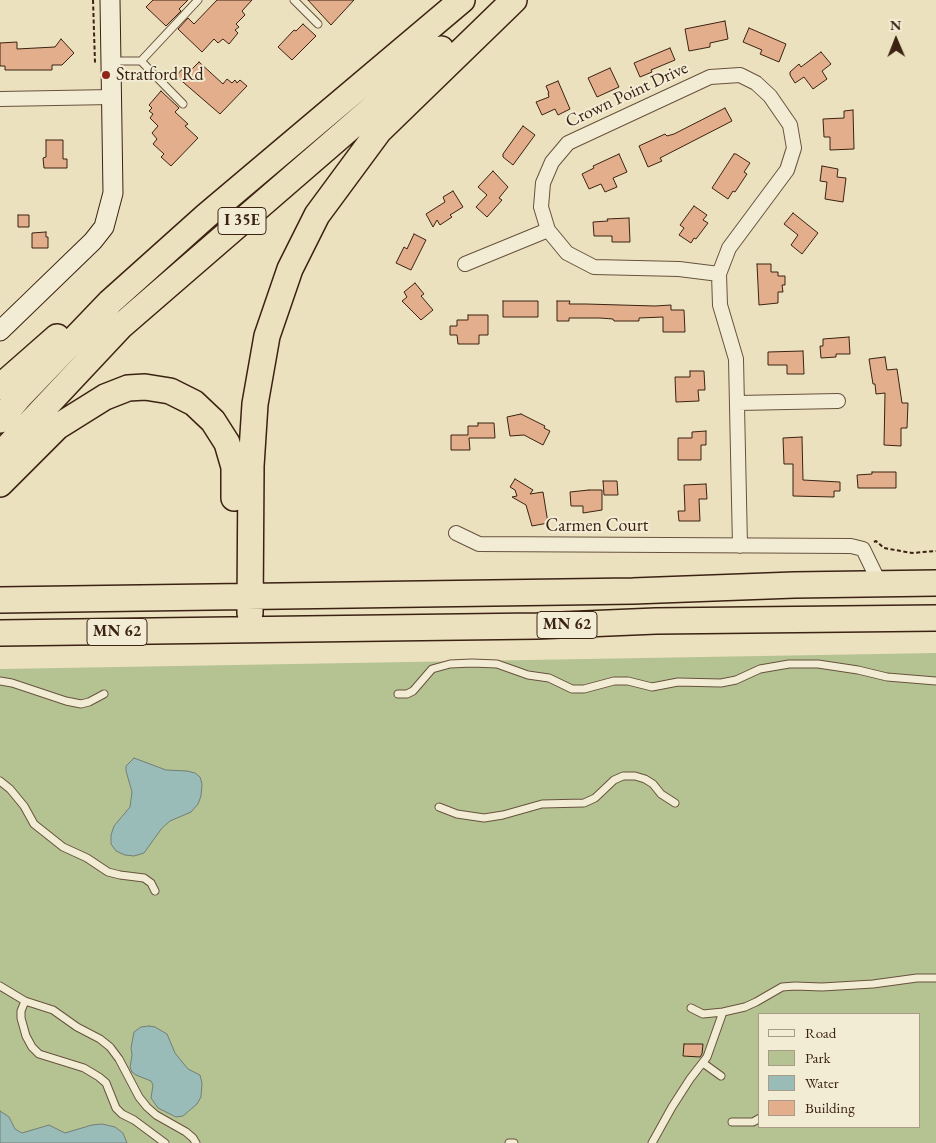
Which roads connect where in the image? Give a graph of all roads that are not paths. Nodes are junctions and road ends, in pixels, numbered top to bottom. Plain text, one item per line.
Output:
1 (110, 0) edge
2 (198, 0) edge
3 (294, 0) edge
4 (462, 0) edge
5 (498, 0) edge
6 (514, 0) edge
7 (318, 24) dead end
8 (141, 61) junction
9 (103, 65) junction
10 (112, 97) junction
11 (0, 99) edge
12 (182, 104) dead end
13 (206, 216) junction
14 (548, 230) junction
15 (465, 264) dead end
16 (719, 274) junction
17 (0, 331) edge
18 (0, 387) edge
19 (838, 401) dead end
20 (738, 403) junction
21 (0, 420) edge
22 (0, 455) edge
23 (0, 484) edge
24 (456, 533) dead end
25 (740, 546) junction
26 (936, 583) edge
27 (880, 584) junction
28 (794, 585) junction
29 (242, 597) junction
30 (0, 600) edge
31 (936, 618) edge
32 (656, 621) junction
33 (537, 626) junction
34 (243, 630) junction
35 (0, 633) edge
36 (0, 681) edge
37 (936, 681) edge
38 (104, 694) dead end
39 (398, 694) dead end
40 (0, 781) edge
41 (675, 803) dead end
42 (439, 807) dead end
43 (155, 891) dead end
44 (936, 978) edge
45 (0, 986) edge
46 (25, 1001) junction
47 (691, 1008) dead end
48 (723, 1012) junction
49 (703, 1063) junction
50 (722, 1076) dead end
51 (758, 1119) edge
52 (732, 1122) dead end
53 (165, 1143) edge
54 (196, 1143) edge
55 (509, 1143) edge
56 (514, 1143) edge
57 (652, 1143) edge

1 - 9 street
2 - 8 lane
3 - 7 lane
4 - 13 highway, I 35E
5 - 22 highway, I 35E
6 - 29 highway
8 - 9 lane
8 - 12 lane
9 - 10 street
10 - 11 street
10 - 17 street
13 - 18 highway
13 - 21 highway, I 35E
14 - 15 street
14 - 16 street, Crown Point Drive
14 - 16 street, Crown Point Drive
16 - 20 street, Crown Point Drive
19 - 20 street
20 - 25 street, Crown Point Drive
23 - 29 highway
24 - 25 street, Carmen Court
25 - 27 street, Carmen Court
26 - 27 highway, MN 62
27 - 28 highway, MN 62
27 - 32 highway
28 - 29 highway, MN 62
28 - 33 highway
29 - 30 highway, MN 62
29 - 34 highway
31 - 32 highway, MN 62
32 - 33 highway, MN 62
33 - 34 highway, MN 62
34 - 35 highway, MN 62
36 - 38 lane
37 - 39 lane
40 - 43 lane
41 - 42 lane
44 - 48 lane
45 - 46 lane
46 - 53 lane
46 - 54 lane
47 - 48 lane
48 - 49 lane
49 - 50 lane
49 - 57 lane
51 - 52 lane
55 - 56 lane

